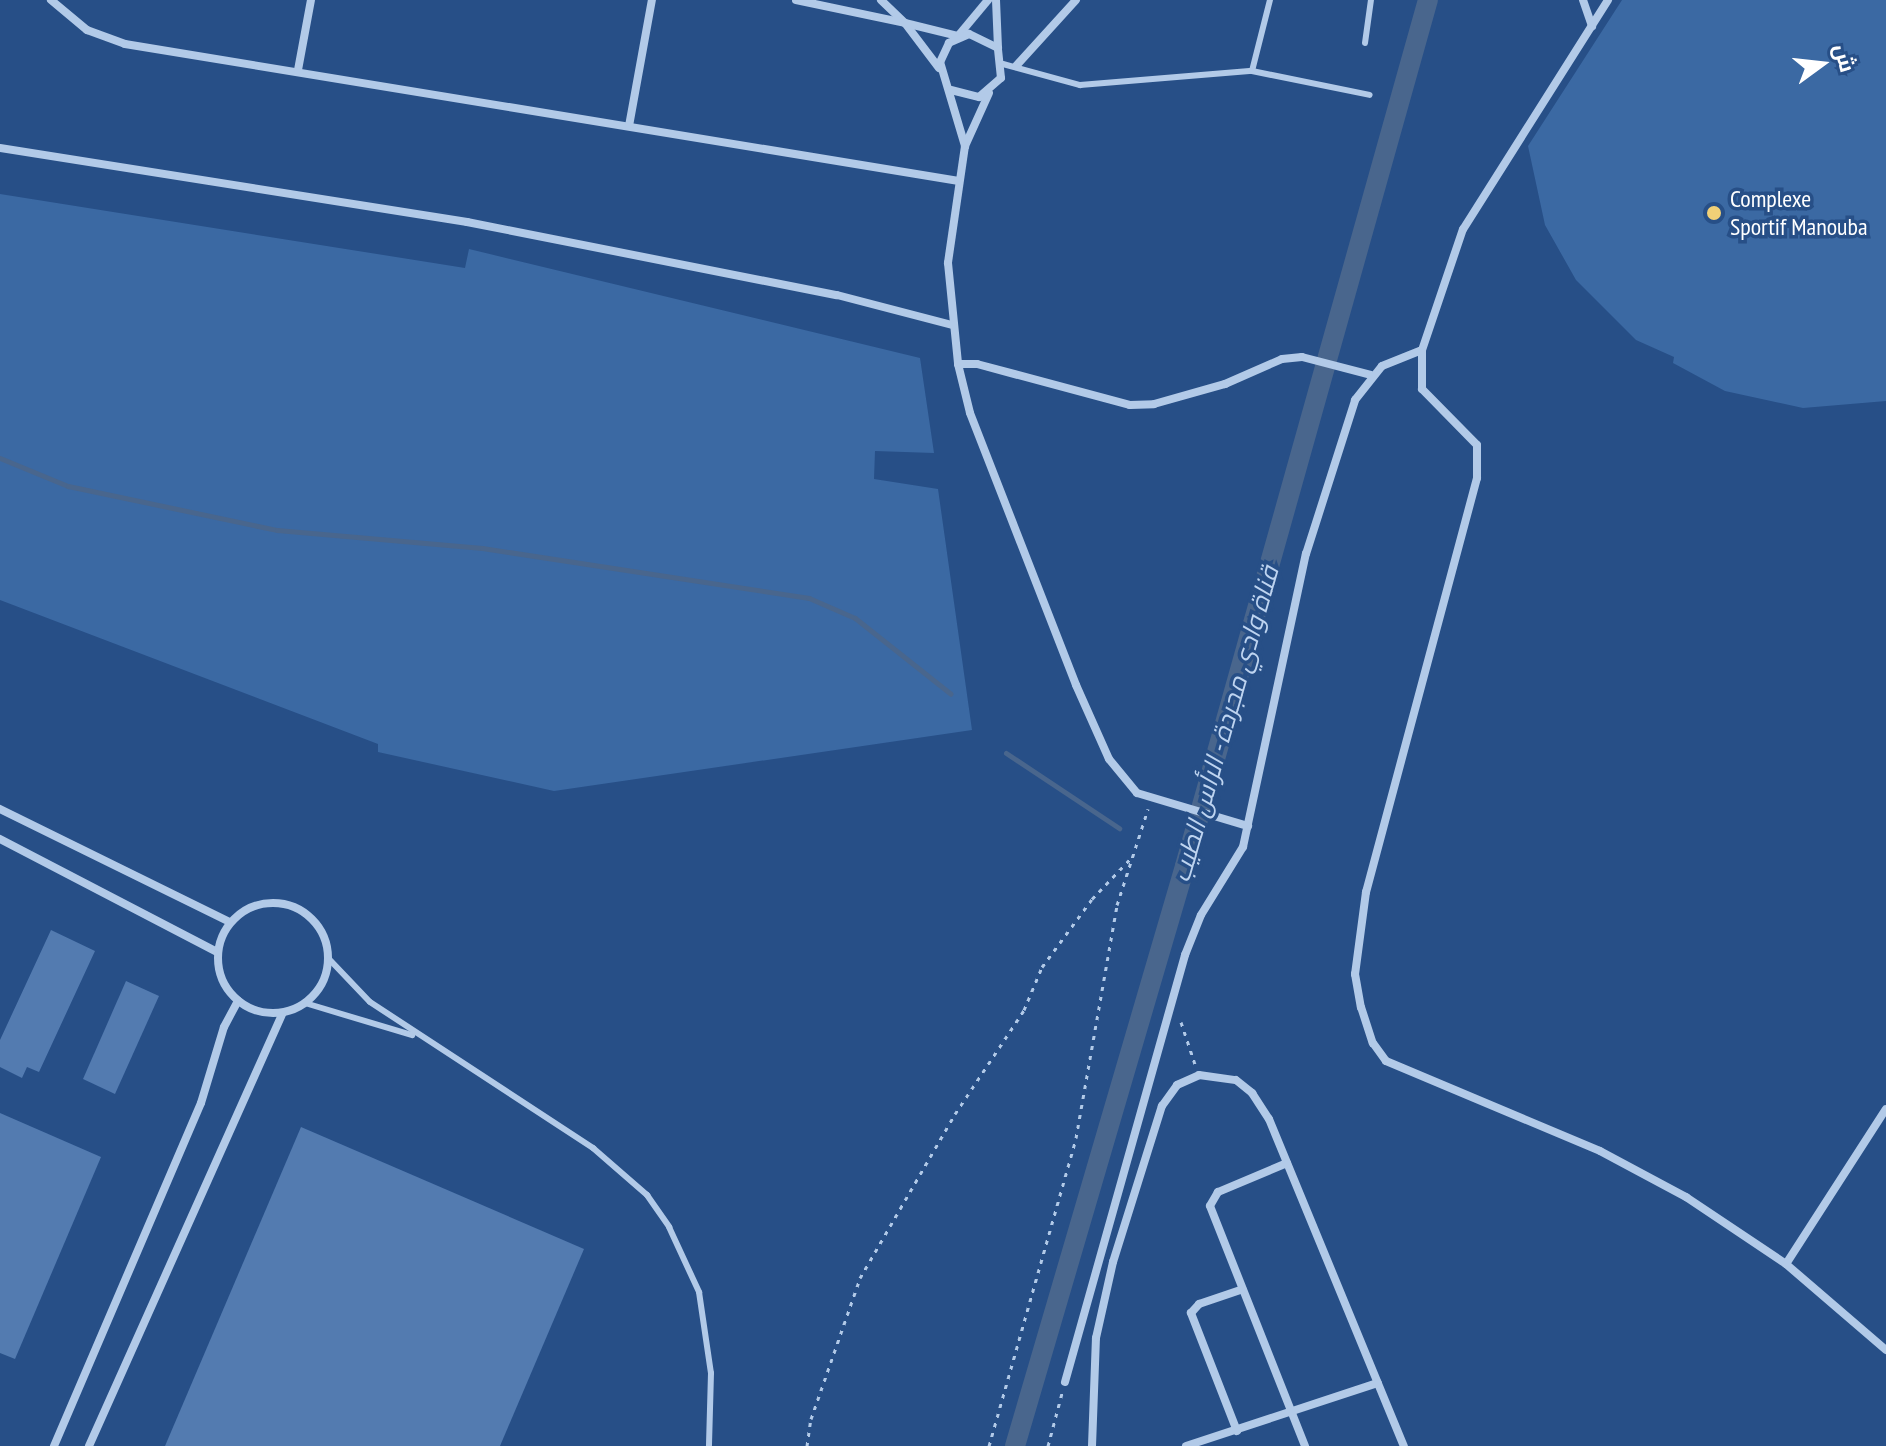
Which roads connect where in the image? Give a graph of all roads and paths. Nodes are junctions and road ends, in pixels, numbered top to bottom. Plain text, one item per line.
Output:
1 (51, 0) edge
2 (311, 0) edge
3 (652, 0) edge
4 (796, 0) edge
5 (881, 0) edge
6 (988, 0) edge
7 (996, 0) edge
8 (1076, 0) edge
9 (1270, 0) edge
10 (1371, 0) edge
11 (1583, 0) edge
12 (1608, 0) edge
13 (905, 23) junction
14 (1592, 26) junction
15 (958, 36) junction
16 (1365, 43) dead end
17 (998, 48) junction
18 (1003, 64) junction
19 (1016, 66) junction
20 (940, 68) junction
21 (298, 70) junction
22 (1252, 71) junction
23 (951, 90) junction
24 (989, 93) junction
25 (1370, 95) dead end
26 (629, 126) junction
27 (965, 146) junction
28 (0, 148) edge
29 (959, 181) junction
30 (952, 325) junction
31 (1422, 350) junction
32 (958, 364) junction
33 (1371, 375) junction
34 (1152, 798) junction
35 (0, 809) edge
36 (1248, 826) junction
37 (0, 839) edge
38 (1132, 857) junction
39 (230, 922) junction
40 (217, 952) junction
41 (329, 959) junction
42 (1173, 999) junction
43 (238, 1001) junction
44 (305, 1003) junction
45 (282, 1014) junction
46 (423, 1039) junction
47 (1199, 1075) junction
48 (1886, 1109) edge
49 (1287, 1163) junction
50 (1786, 1264) junction
51 (1243, 1289) junction
52 (1886, 1350) edge
53 (1065, 1382) joint
54 (1378, 1383) junction
55 (1292, 1411) junction
56 (1237, 1431) junction
57 (54, 1446) edge
58 (89, 1446) edge
59 (709, 1446) edge
60 (807, 1446) edge
61 (989, 1446) edge
62 (1048, 1446) edge
63 (1092, 1446) edge
64 (1186, 1446) edge
65 (1305, 1446) edge
66 (1404, 1446) edge

1 - 21 street
2 - 21 street
3 - 26 street
4 - 13 street
5 - 13 street
6 - 15 street
7 - 17 street
8 - 19 street
9 - 22 lane
10 - 16 lane
11 - 14 street
12 - 14 street
13 - 15 street
13 - 20 street
14 - 31 street
15 - 17 street
15 - 20 street
17 - 18 street
18 - 19 lane
18 - 24 street
19 - 22 lane
20 - 23 street
21 - 26 street
22 - 25 lane
23 - 24 street
23 - 27 street
24 - 27 street
26 - 29 street
27 - 29 street
28 - 30 street
29 - 30 street
30 - 32 street
31 - 33 street
31 - 50 street
32 - 33 street
32 - 34 street
33 - 36 street
34 - 36 street
34 - 38 path
35 - 39 street
36 - 42 street
37 - 40 street
38 - 60 path
38 - 61 path
39 - 40 street
39 - 41 street
40 - 43 street
41 - 44 street
41 - 46 lane
42 - 47 path
42 - 53 street
43 - 45 street
43 - 57 street
44 - 45 street
44 - 46 lane
45 - 58 street
46 - 59 lane
47 - 49 street
47 - 63 street
48 - 50 street
49 - 51 street
49 - 54 street
50 - 52 street
51 - 55 street
51 - 56 street
53 - 62 path
54 - 55 street
54 - 66 street
55 - 56 street
55 - 65 street
56 - 64 street

